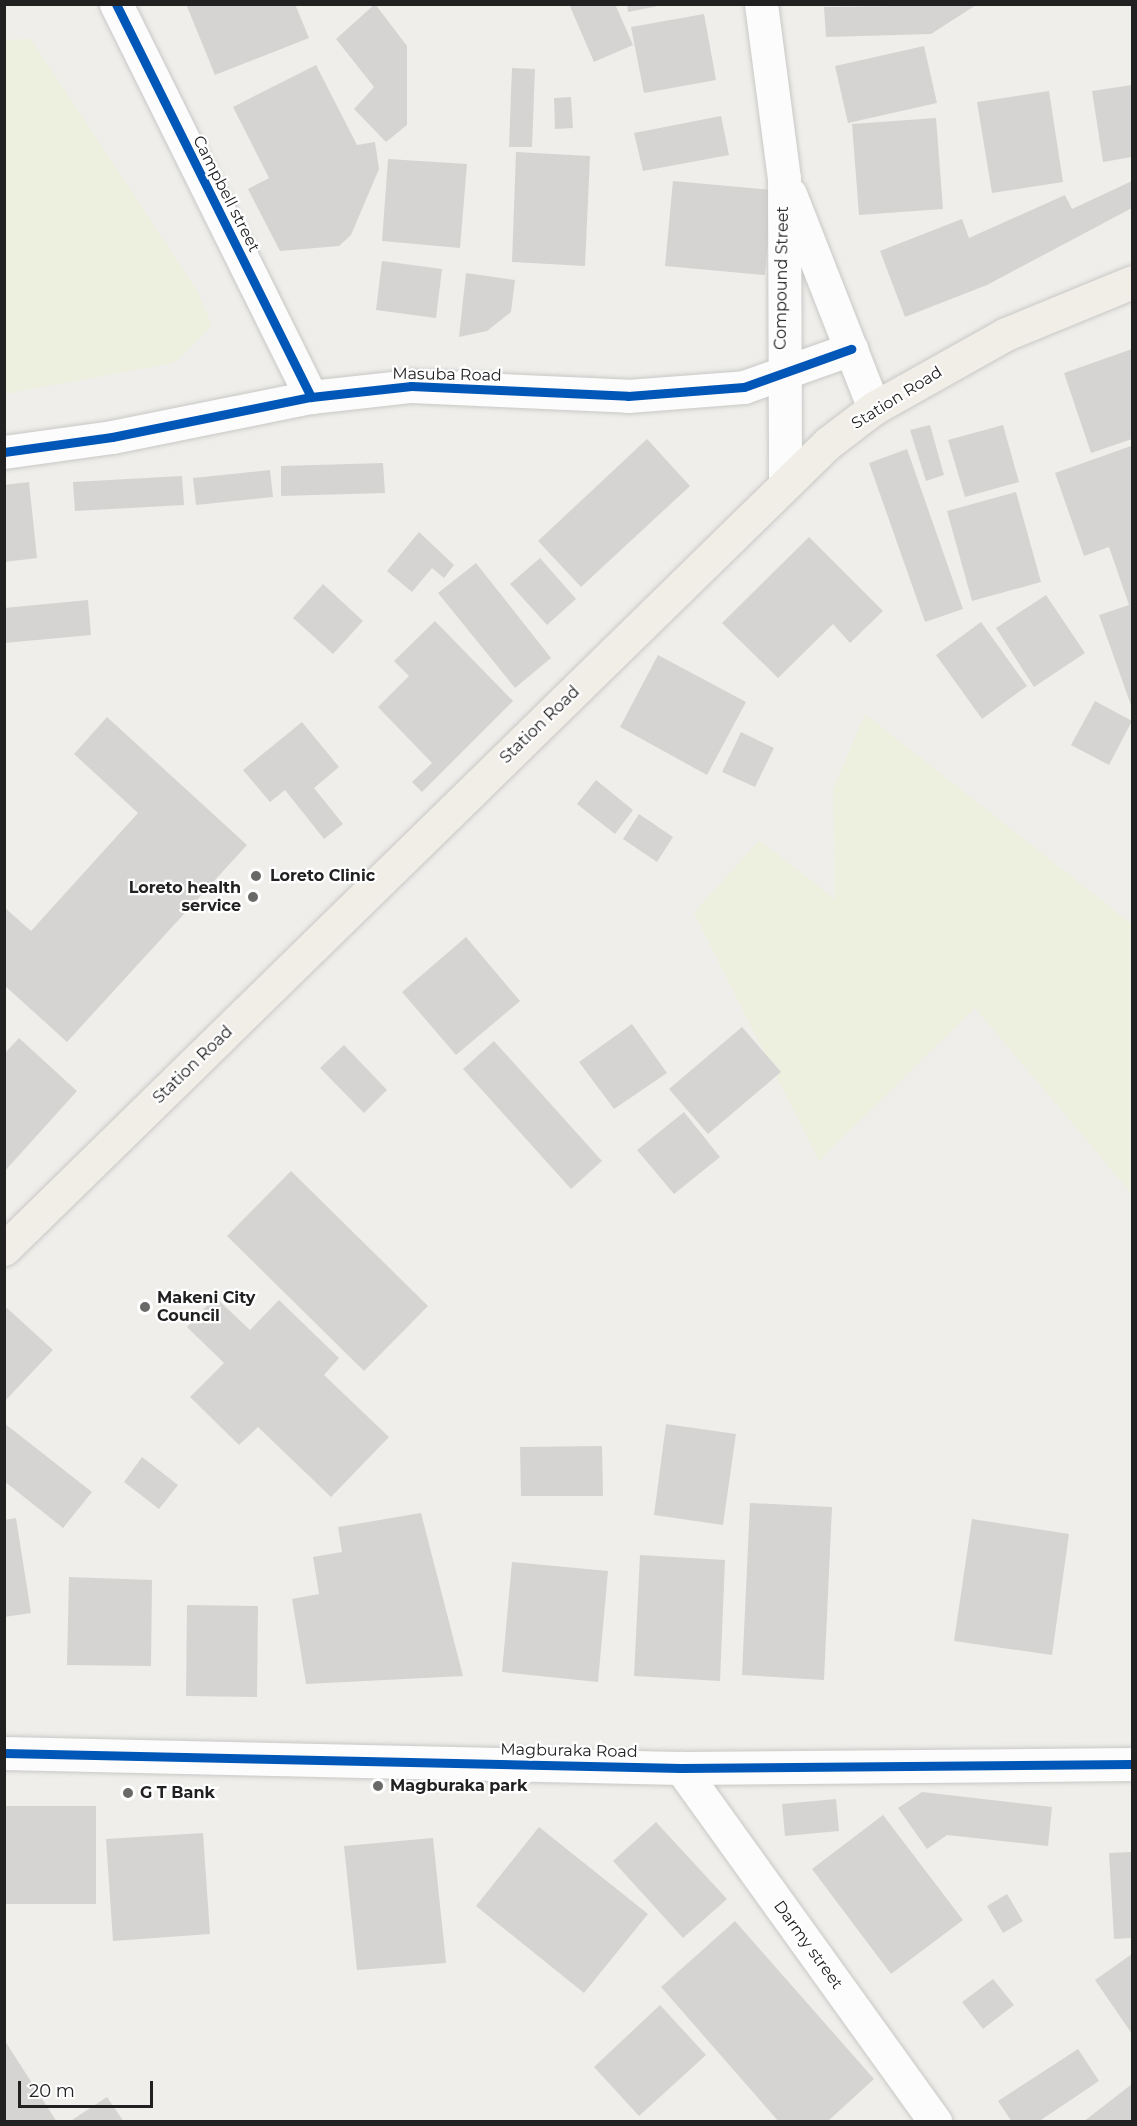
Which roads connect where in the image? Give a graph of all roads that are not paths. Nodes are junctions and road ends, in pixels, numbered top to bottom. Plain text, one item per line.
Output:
1 (116, 4) edge
2 (761, 4) edge
3 (784, 178) junction
4 (1132, 282) edge
5 (851, 349) junction
6 (781, 376) junction
7 (311, 397) junction
8 (874, 408) junction
9 (4, 452) edge
10 (785, 484) junction
11 (4, 1249) edge
12 (4, 1753) edge
13 (1132, 1764) edge
14 (681, 1768) junction
15 (935, 2121) edge

1 - 7 street, Campbell street
2 - 3 street, Compound Street
3 - 5 street, Compound Street
3 - 6 street, Compound Street
4 - 8 main road, Station Road
5 - 6 street, Masuba Road
5 - 8 street, Compound Street
6 - 7 street, Masuba Road
6 - 10 street, Compound Street
7 - 9 street, Masuba Road
8 - 10 main road, Station Road
10 - 11 main road, Station Road
12 - 14 street, Magburaka Road
13 - 14 street, Magburaka Road
14 - 15 street, Darmy street

